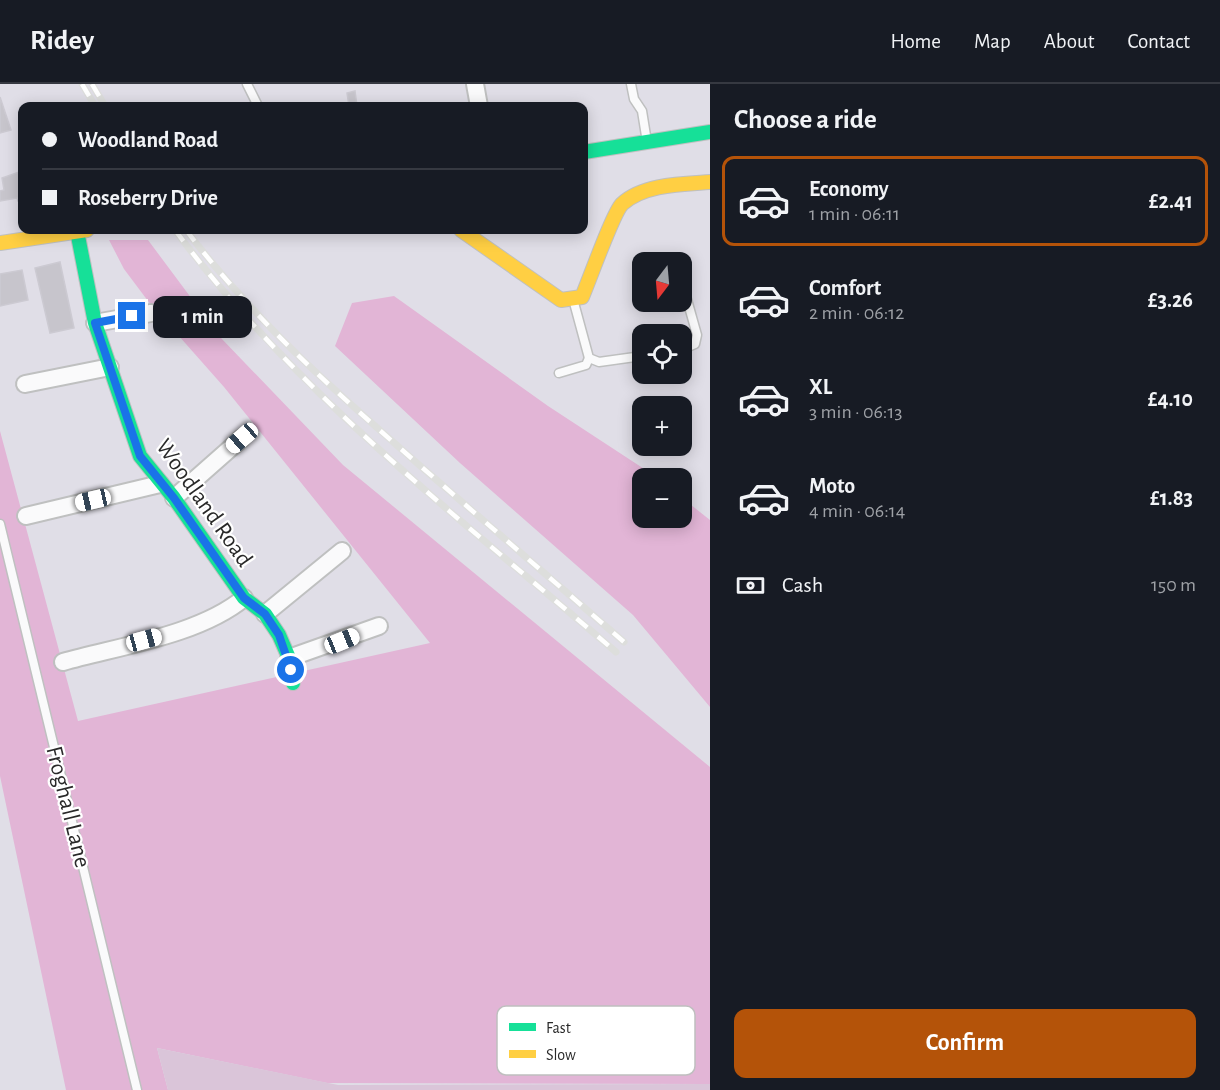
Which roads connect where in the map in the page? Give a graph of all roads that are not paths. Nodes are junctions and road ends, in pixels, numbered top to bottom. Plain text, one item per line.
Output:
1 (247, 84) edge
2 (476, 84) edge
3 (631, 84) edge
4 (256, 102) edge
5 (478, 102) edge
6 (710, 132) edge
7 (647, 142) junction
8 (588, 151) edge
9 (710, 182) edge
10 (57, 234) edge
11 (83, 234) edge
12 (467, 234) edge
13 (0, 243) edge
14 (573, 298) junction
15 (691, 312) edge
16 (150, 313) dead end
17 (95, 323) junction
18 (692, 345) edge
19 (632, 357) edge
20 (589, 358) junction
21 (110, 367) junction
22 (559, 373) dead end
23 (25, 384) dead end
24 (242, 438) dead end
25 (160, 484) junction
26 (174, 498) junction
27 (26, 516) dead end
28 (0, 524) edge
29 (342, 551) dead end
30 (244, 598) junction
31 (265, 614) junction
32 (379, 626) dead end
33 (289, 658) junction
34 (63, 662) dead end
35 (293, 682) dead end
36 (137, 1090) edge

1 - 4 lane
2 - 5 street
3 - 7 lane
6 - 7 street
7 - 8 street
9 - 14 street
10 - 13 street
11 - 17 street, Woodland Road
12 - 14 street
14 - 20 lane
15 - 18 lane
16 - 17 street
17 - 21 street, Woodland Road
19 - 20 lane
20 - 22 lane
21 - 23 street
21 - 25 street, Woodland Road
24 - 26 street
25 - 26 street, Woodland Road
25 - 27 street
26 - 30 street, Woodland Road
28 - 36 lane, Froghall Lane
29 - 31 street
30 - 31 street, Woodland Road
30 - 34 street
31 - 33 street, Woodland Road
32 - 33 street
33 - 35 street, Woodland Road

